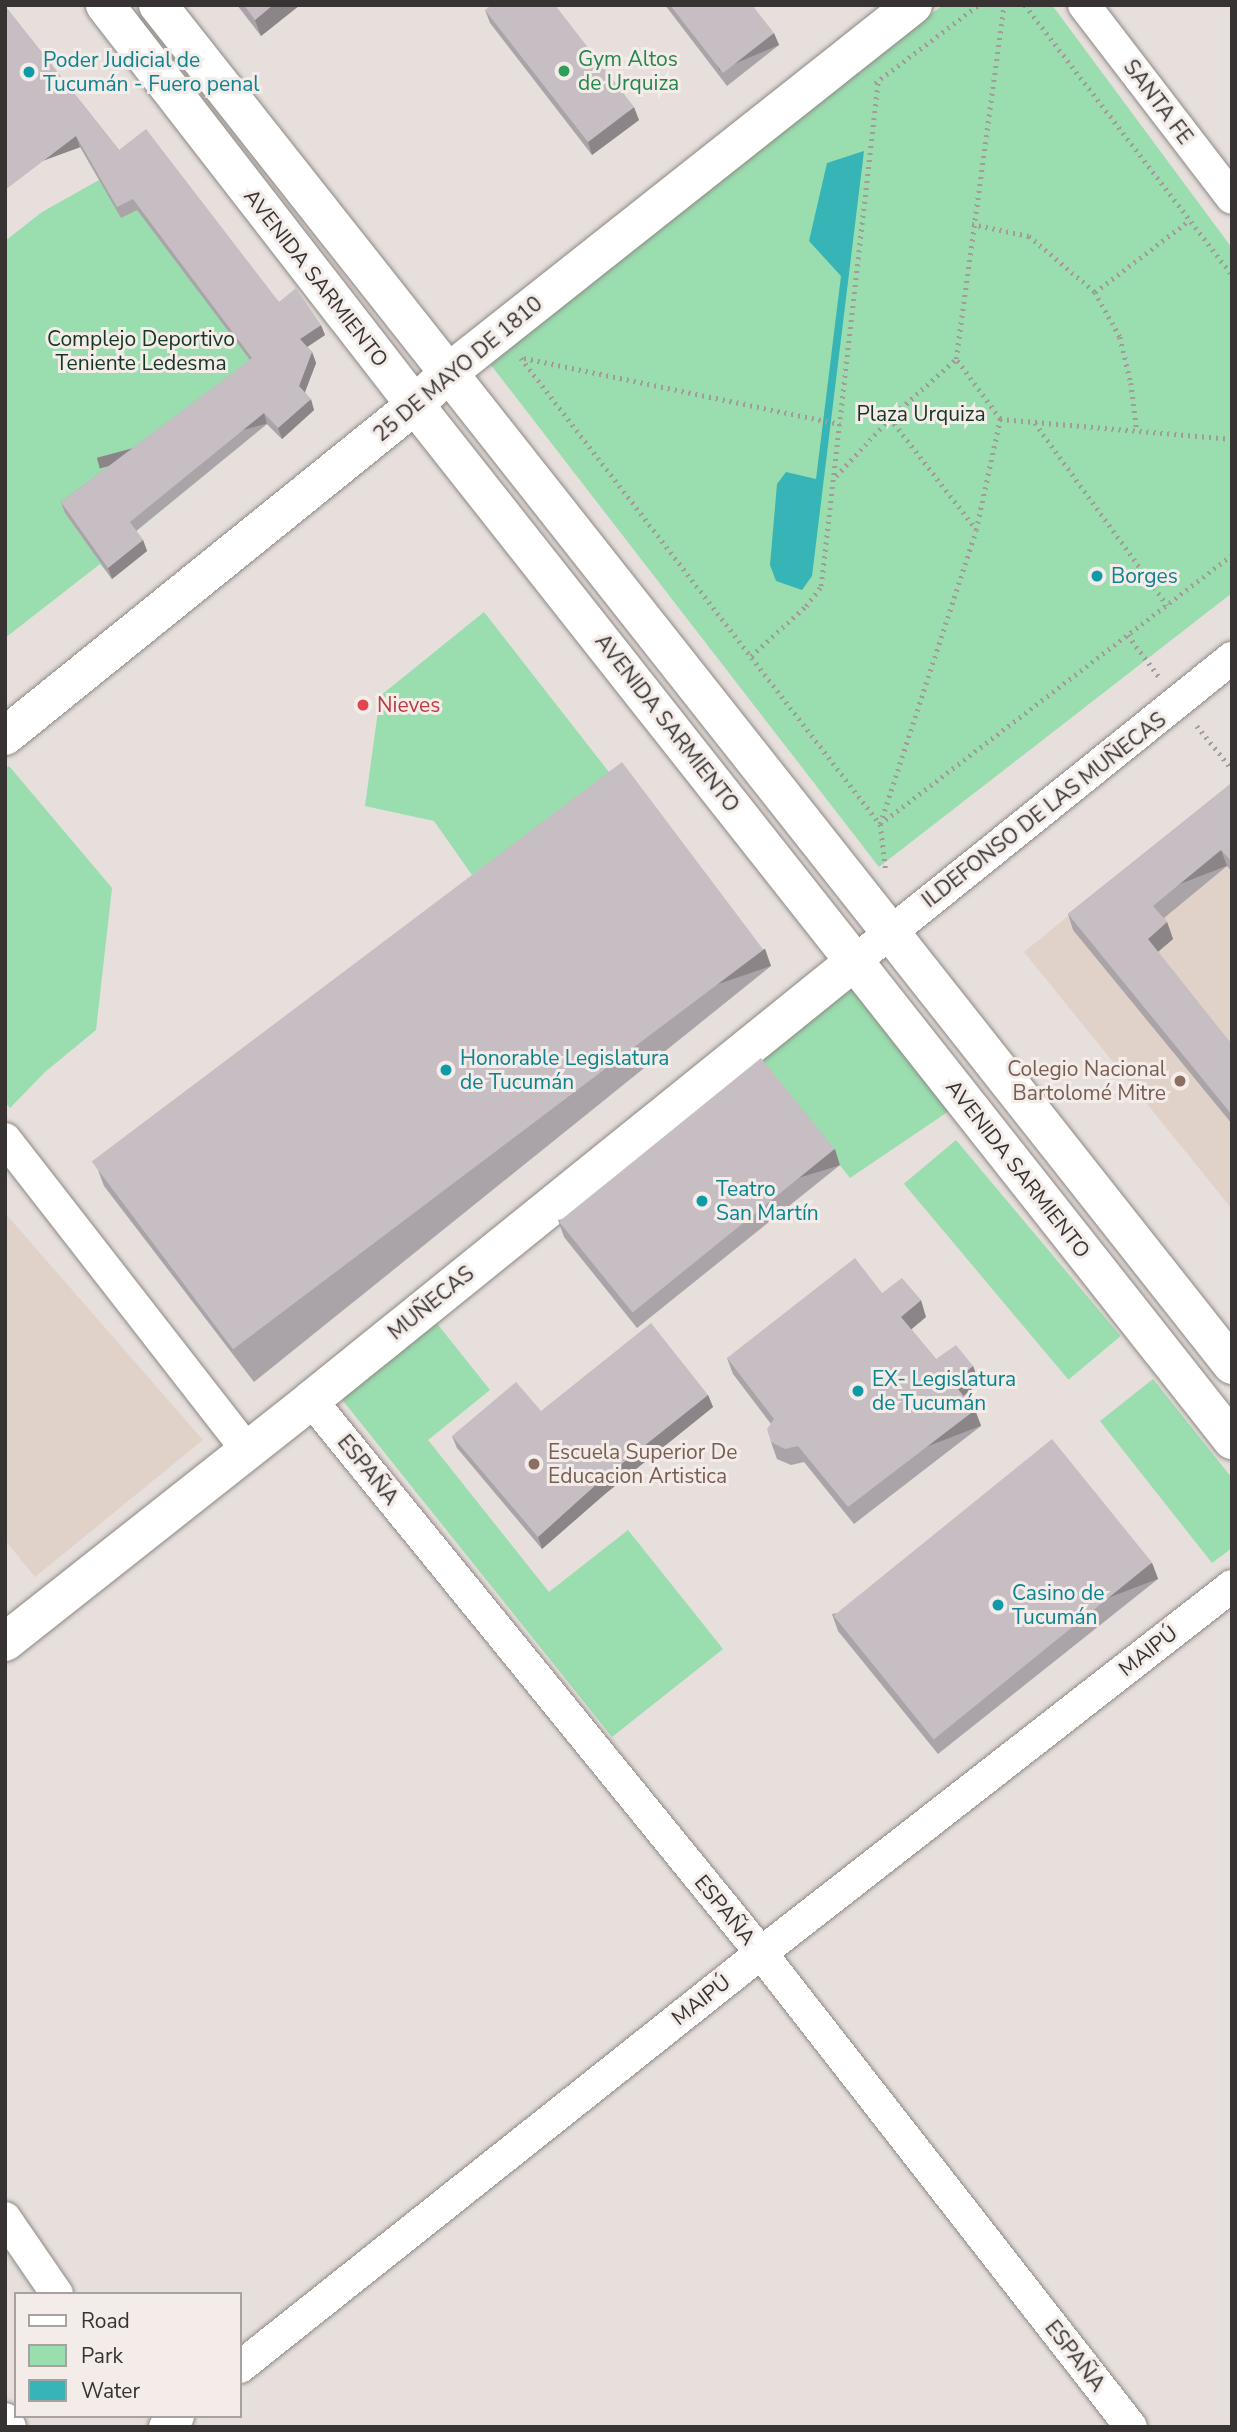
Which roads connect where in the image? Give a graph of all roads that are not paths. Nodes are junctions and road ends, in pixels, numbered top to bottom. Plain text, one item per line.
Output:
1 (105, 5) edge
2 (158, 5) edge
3 (914, 5) edge
4 (1084, 5) edge
5 (1232, 198) edge
6 (448, 373) junction
7 (415, 405) junction
8 (1232, 658) edge
9 (5, 736) edge
10 (891, 931) junction
11 (855, 961) junction
12 (5, 1139) edge
13 (1232, 1365) edge
14 (311, 1400) junction
15 (1232, 1440) edge
16 (246, 1449) junction
17 (1232, 1586) edge
18 (5, 1642) edge
19 (761, 1953) junction
20 (5, 2218) edge
21 (56, 2292) edge
22 (242, 2365) edge
23 (5, 2419) edge
24 (10, 2427) edge
25 (1131, 2427) edge

1 - 7 main road, AVENIDA SARMIENTO
2 - 6 main road
3 - 6 main road, 25 DE MAYO DE 1810
4 - 5 street, SANTA FE
6 - 7 main road, 25 DE MAYO DE 1810
6 - 10 main road
7 - 9 main road, 25 DE MAYO DE 1810
7 - 11 main road, AVENIDA SARMIENTO
8 - 10 street, ILDEFONSO DE LAS MUÑECAS
10 - 11 street, ILDEFONSO DE LAS MUÑECAS
10 - 13 main road
11 - 14 main road, MUÑECAS
11 - 15 main road, AVENIDA SARMIENTO
12 - 16 street
14 - 16 main road, MUÑECAS
14 - 19 street, ESPAÑA
16 - 18 main road, MUÑECAS
17 - 19 street, MAIPÚ
19 - 22 street, MAIPÚ
19 - 25 street, ESPAÑA
20 - 21 street
23 - 24 street

